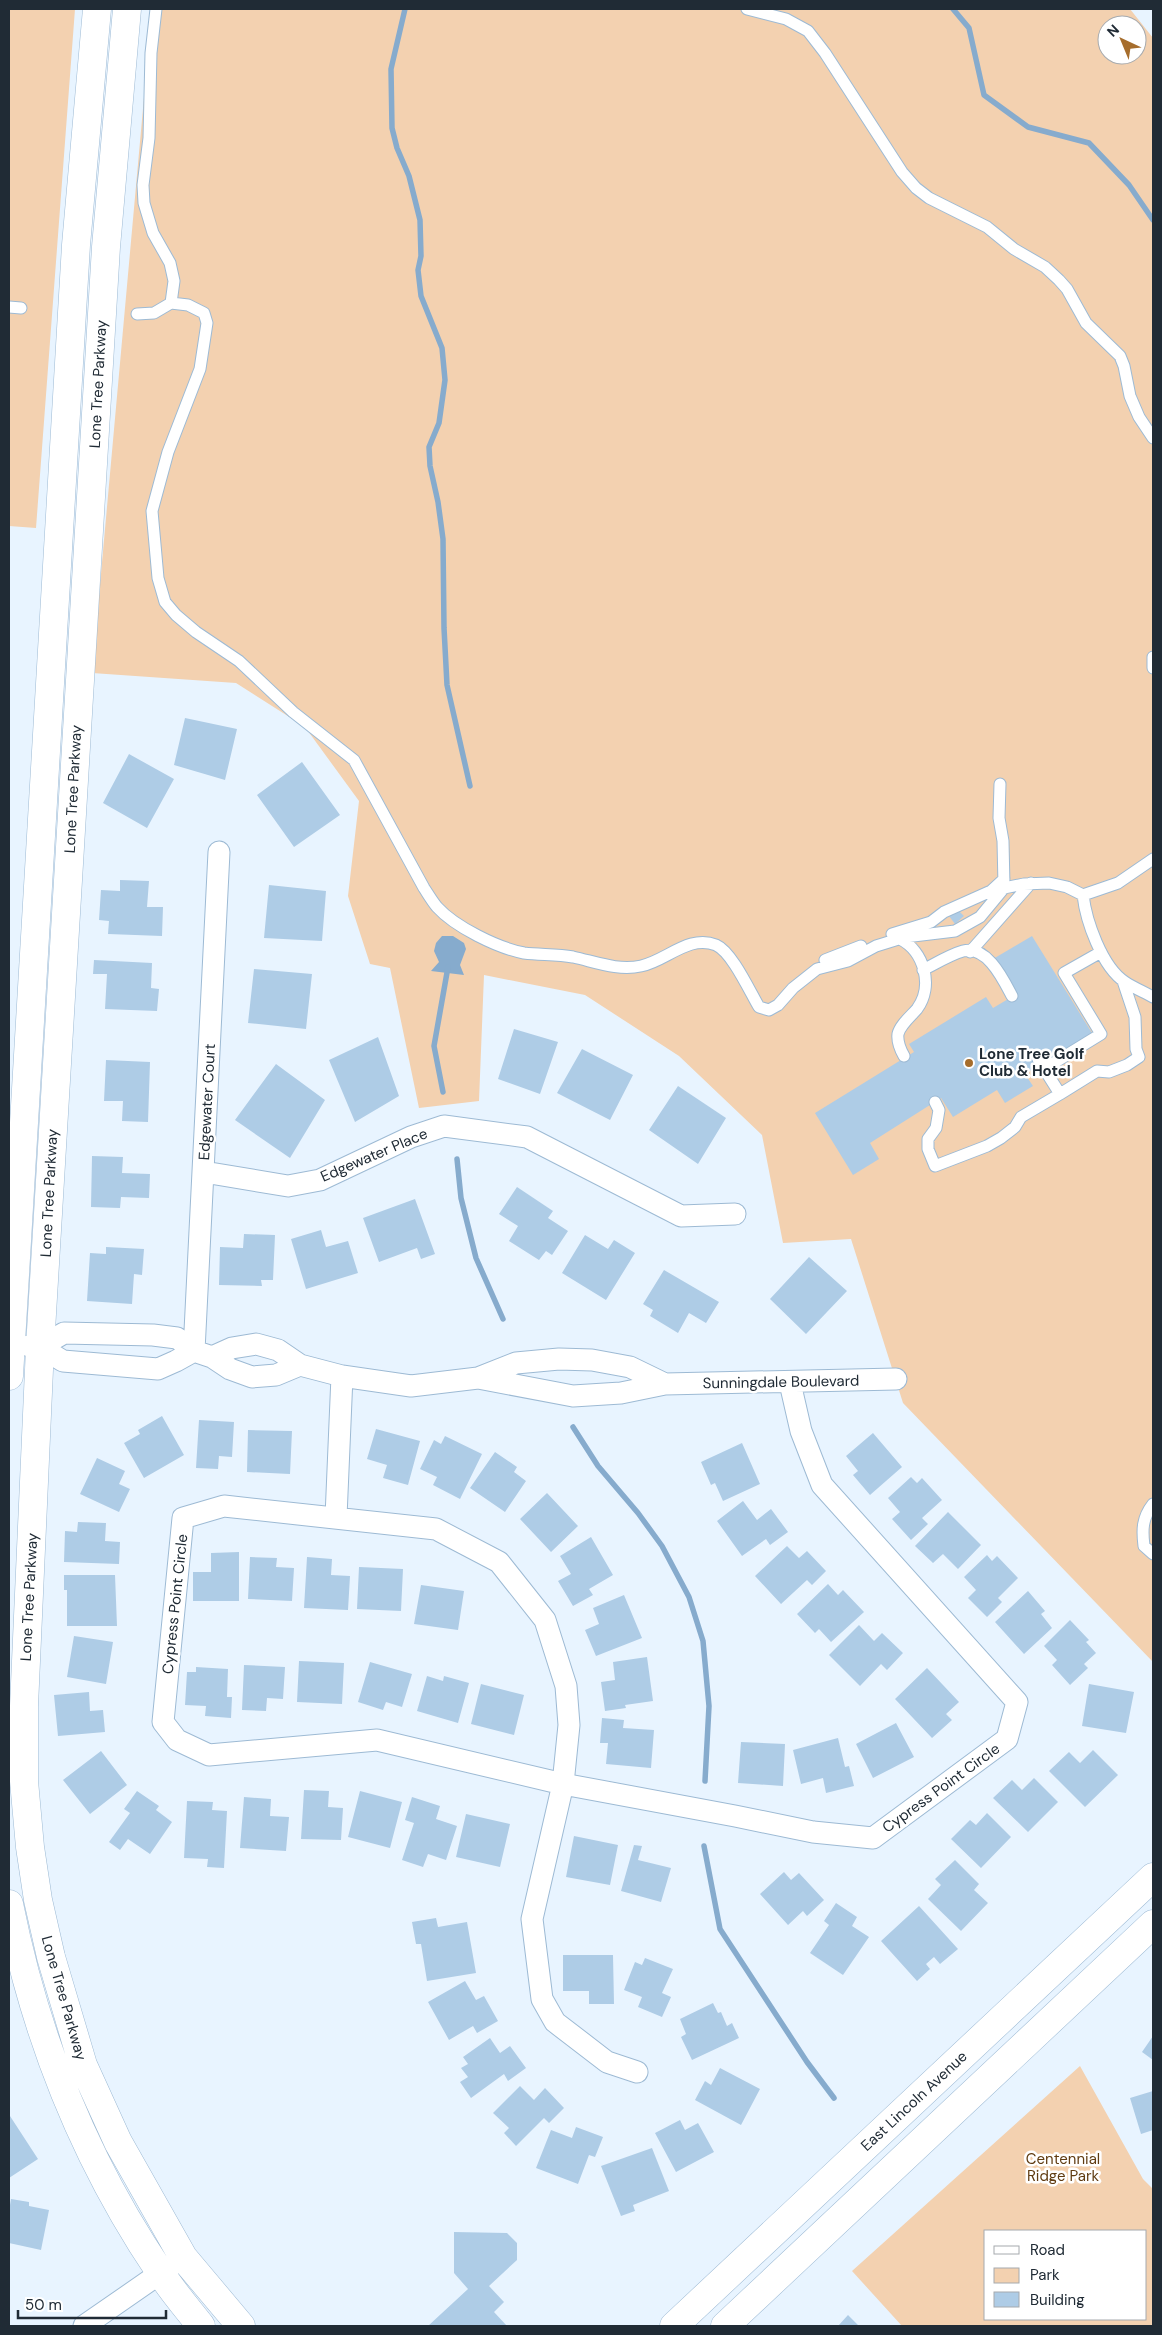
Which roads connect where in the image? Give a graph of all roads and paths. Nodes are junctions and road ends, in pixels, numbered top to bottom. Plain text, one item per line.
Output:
1 (97, 9) edge
2 (127, 9) edge
3 (156, 9) edge
4 (748, 9) edge
5 (173, 288) junction
6 (171, 303) junction
7 (188, 305) junction
8 (9, 307) edge
9 (21, 308) dead end
10 (137, 314) dead end
11 (1153, 438) edge
12 (1153, 657) edge
13 (1153, 668) edge
14 (1000, 784) dead end
15 (219, 852) dead end
16 (1153, 858) edge
17 (1004, 884) junction
18 (1031, 884) junction
19 (1083, 895) junction
20 (900, 939) junction
21 (970, 952) junction
22 (1101, 952) junction
23 (923, 970) junction
24 (815, 971) junction
25 (1123, 981) junction
26 (1012, 996) dead end
27 (1153, 997) edge
28 (904, 1056) dead end
29 (1060, 1094) junction
30 (935, 1102) dead end
31 (204, 1172) junction
32 (735, 1214) dead end
33 (9, 1345) edge
34 (40, 1347) junction
35 (203, 1354) junction
36 (300, 1365) junction
37 (9, 1376) edge
38 (342, 1376) junction
39 (478, 1378) junction
40 (896, 1379) dead end
41 (790, 1383) junction
42 (666, 1384) junction
43 (1153, 1504) edge
44 (336, 1517) junction
45 (1153, 1554) edge
46 (563, 1784) junction
47 (1153, 1876) edge
48 (9, 1904) edge
49 (1153, 1924) edge
50 (637, 2072) dead end
51 (183, 2257) junction
52 (160, 2273) junction
53 (84, 2326) edge
54 (201, 2326) edge
55 (241, 2326) edge
56 (674, 2326) edge
57 (725, 2326) edge

1 - 33 street, Lone Tree Parkway
2 - 34 street, Lone Tree Parkway
3 - 5 lane
4 - 11 lane
5 - 6 lane
5 - 7 lane
6 - 7 lane
6 - 10 lane
7 - 24 lane
8 - 9 lane
12 - 13 lane
14 - 17 lane
15 - 31 street, Edgewater Court
16 - 19 lane
17 - 18 lane
17 - 20 lane
17 - 24 lane
18 - 19 lane
18 - 21 lane
19 - 22 lane
20 - 23 lane
20 - 24 lane
21 - 23 lane
21 - 26 lane
22 - 25 lane
22 - 29 lane
23 - 28 lane
25 - 27 lane
25 - 29 lane
29 - 30 lane
31 - 32 street, Edgewater Place
31 - 35 street, Edgewater Court
33 - 34 street
33 - 37 street, Lone Tree Parkway
34 - 35 street, Sunningdale Boulevard
34 - 35 street
34 - 51 street, Lone Tree Parkway
35 - 36 street, Sunningdale Boulevard
35 - 36 street
36 - 38 street, Sunningdale Boulevard
38 - 39 street, Sunningdale Boulevard
38 - 44 street
39 - 42 street, Sunningdale Boulevard
39 - 42 street, Sunningdale Boulevard
40 - 41 street, Sunningdale Boulevard
41 - 42 street, Sunningdale Boulevard
41 - 46 street, Cypress Point Circle
43 - 45 lane
44 - 46 street, Cypress Point Circle
44 - 46 street, Cypress Point Circle
46 - 50 street
47 - 56 street, East Lincoln Avenue
48 - 52 street, Lone Tree Parkway
49 - 57 street
51 - 52 street
51 - 55 street, Lone Tree Parkway
52 - 53 street
52 - 54 street, Lone Tree Parkway

